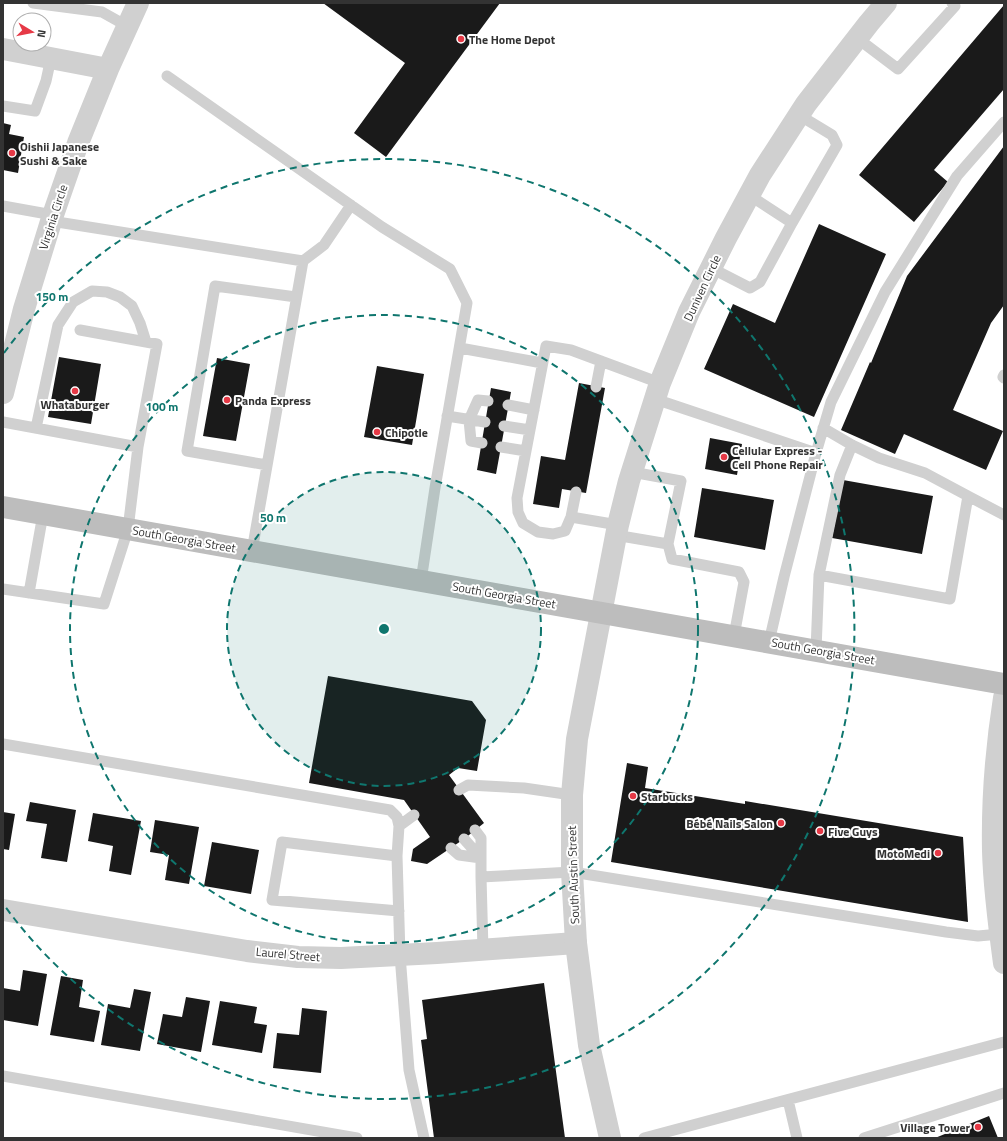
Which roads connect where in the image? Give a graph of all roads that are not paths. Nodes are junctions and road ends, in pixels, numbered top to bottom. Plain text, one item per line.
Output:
1 (33, 3) edge
2 (138, 3) edge
3 (886, 3) edge
4 (955, 4) edge
5 (127, 26) junction
6 (857, 38) junction
7 (3, 49) edge
8 (51, 58) junction
9 (108, 69) junction
10 (166, 76) dead end
11 (3, 106) edge
12 (799, 115) junction
13 (1004, 122) edge
14 (749, 195) junction
15 (351, 205) junction
16 (3, 206) edge
17 (52, 218) junction
18 (792, 223) junction
19 (303, 261) junction
20 (711, 268) junction
21 (296, 297) junction
22 (80, 330) dead end
23 (146, 342) junction
24 (460, 348) junction
25 (601, 361) junction
26 (542, 363) junction
27 (596, 387) dead end
28 (658, 391) junction
29 (3, 393) edge
30 (488, 401) dead end
31 (508, 405) dead end
32 (534, 410) junction
33 (447, 416) junction
34 (469, 420) junction
35 (3, 422) edge
36 (485, 422) dead end
37 (504, 426) dead end
38 (36, 428) junction
39 (823, 428) junction
40 (530, 430) junction
41 (482, 443) dead end
42 (852, 445) junction
43 (501, 446) dead end
44 (138, 447) junction
45 (526, 451) junction
46 (816, 453) junction
47 (267, 465) junction
48 (632, 472) junction
49 (576, 492) dead end
50 (968, 496) junction
51 (3, 507) edge
52 (43, 514) junction
53 (1004, 515) edge
54 (571, 517) junction
55 (128, 529) junction
56 (617, 530) junction
57 (668, 544) junction
58 (252, 551) junction
59 (819, 575) junction
60 (421, 580) junction
61 (3, 589) edge
62 (29, 593) junction
63 (600, 612) junction
64 (734, 636) junction
65 (769, 642) junction
66 (816, 650) junction
67 (1004, 684) edge
68 (1004, 698) edge
69 (3, 744) edge
70 (459, 790) dead end
71 (572, 794) junction
72 (414, 815) dead end
73 (399, 826) junction
74 (475, 830) dead end
75 (464, 839) dead end
76 (451, 848) dead end
77 (397, 856) junction
78 (481, 858) junction
79 (572, 872) junction
80 (481, 877) junction
81 (3, 910) edge
82 (399, 911) junction
83 (1000, 934) junction
84 (576, 943) junction
85 (483, 950) junction
86 (400, 955) junction
87 (1004, 964) edge
88 (1004, 1042) edge
89 (3, 1076) edge
90 (1004, 1093) edge
91 (788, 1100) junction
92 (357, 1138) edge
93 (424, 1138) edge
94 (610, 1138) edge
95 (644, 1138) edge
96 (798, 1138) edge
97 (864, 1138) edge

1 - 5 lane
2 - 5 street, Virginia Circle
3 - 6 street, Duniven Circle
4 - 6 lane
5 - 9 street, Virginia Circle
6 - 12 street, Duniven Circle
7 - 8 street
8 - 9 street
8 - 11 lane
9 - 17 street, Virginia Circle
10 - 15 lane
12 - 14 street, Duniven Circle
12 - 18 lane
13 - 39 lane
14 - 18 lane
14 - 20 street, Duniven Circle
15 - 19 lane
15 - 24 lane
16 - 17 lane
17 - 19 lane
17 - 29 street, Virginia Circle
18 - 20 lane
19 - 21 lane
20 - 28 street, Duniven Circle
21 - 47 lane
21 - 47 lane
22 - 23 lane
23 - 38 lane
23 - 44 lane
24 - 26 lane
24 - 33 lane
25 - 26 lane
25 - 27 lane
25 - 28 lane
26 - 32 lane
28 - 46 lane
28 - 48 street, Duniven Circle
30 - 34 lane
31 - 32 lane
32 - 40 lane
33 - 34 lane
33 - 60 lane
34 - 36 lane
34 - 41 lane
35 - 38 lane
37 - 40 lane
38 - 44 lane
39 - 42 lane
39 - 46 lane
40 - 45 lane
42 - 50 lane
42 - 59 lane
43 - 45 lane
44 - 55 lane
45 - 54 lane
46 - 65 lane
47 - 58 lane
48 - 56 street, Duniven Circle
48 - 57 lane
49 - 54 lane
50 - 53 lane
50 - 59 lane
51 - 52 main road, South Georgia Street
52 - 55 main road, South Georgia Street
52 - 62 lane
54 - 56 lane
55 - 58 main road, South Georgia Street
55 - 62 lane
56 - 57 lane
56 - 63 street, Duniven Circle
57 - 64 lane
58 - 60 main road, South Georgia Street
59 - 66 lane
60 - 63 main road, South Georgia Street
61 - 62 lane
63 - 64 main road, South Georgia Street
63 - 71 street, South Austin Street
64 - 65 main road, South Georgia Street
65 - 66 main road, South Georgia Street
66 - 67 main road, South Georgia Street
68 - 83 street
69 - 73 lane
70 - 71 lane
71 - 79 street, South Austin Street
72 - 73 lane
73 - 77 lane
74 - 78 lane
75 - 78 lane
76 - 78 lane
77 - 82 lane
77 - 82 lane
78 - 80 lane
79 - 80 lane
79 - 83 lane
79 - 84 street, South Austin Street
80 - 85 lane
81 - 86 street, Laurel Street
82 - 86 lane
83 - 87 street
84 - 85 street, Laurel Street
84 - 94 street, South Austin Street
85 - 86 street, Laurel Street
86 - 93 lane
88 - 91 lane
89 - 92 lane
90 - 97 lane
91 - 95 lane
91 - 96 lane

